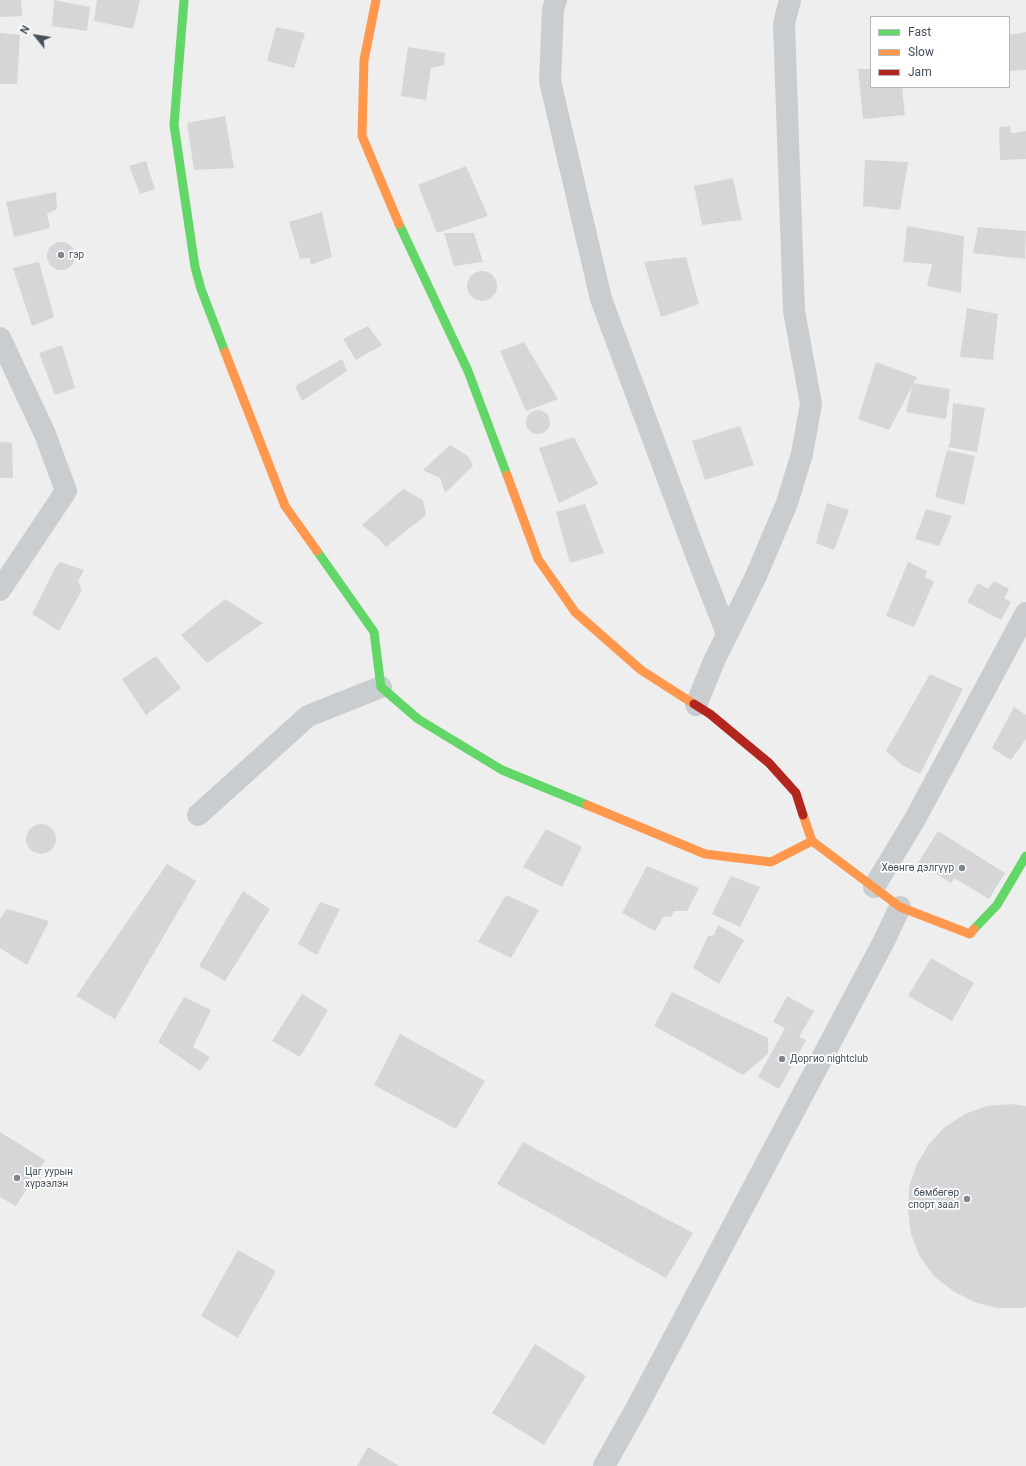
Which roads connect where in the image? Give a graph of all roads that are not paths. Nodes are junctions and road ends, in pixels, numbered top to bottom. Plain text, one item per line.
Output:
1 (184, 0) edge
2 (376, 0) edge
3 (556, 0) edge
4 (790, 0) edge
5 (0, 338) edge
6 (0, 590) edge
7 (1026, 613) edge
8 (727, 634) junction
9 (381, 687) junction
10 (696, 705) junction
11 (198, 815) dead end
12 (812, 840) junction
13 (1026, 856) edge
14 (874, 887) junction
15 (900, 907) junction
16 (604, 1466) edge

1 - 9 street
2 - 10 street
3 - 8 street
4 - 8 street
5 - 6 street
7 - 14 street
8 - 10 street
9 - 11 street
9 - 12 street
10 - 12 street
12 - 14 street
13 - 15 street
14 - 15 street
15 - 16 street

